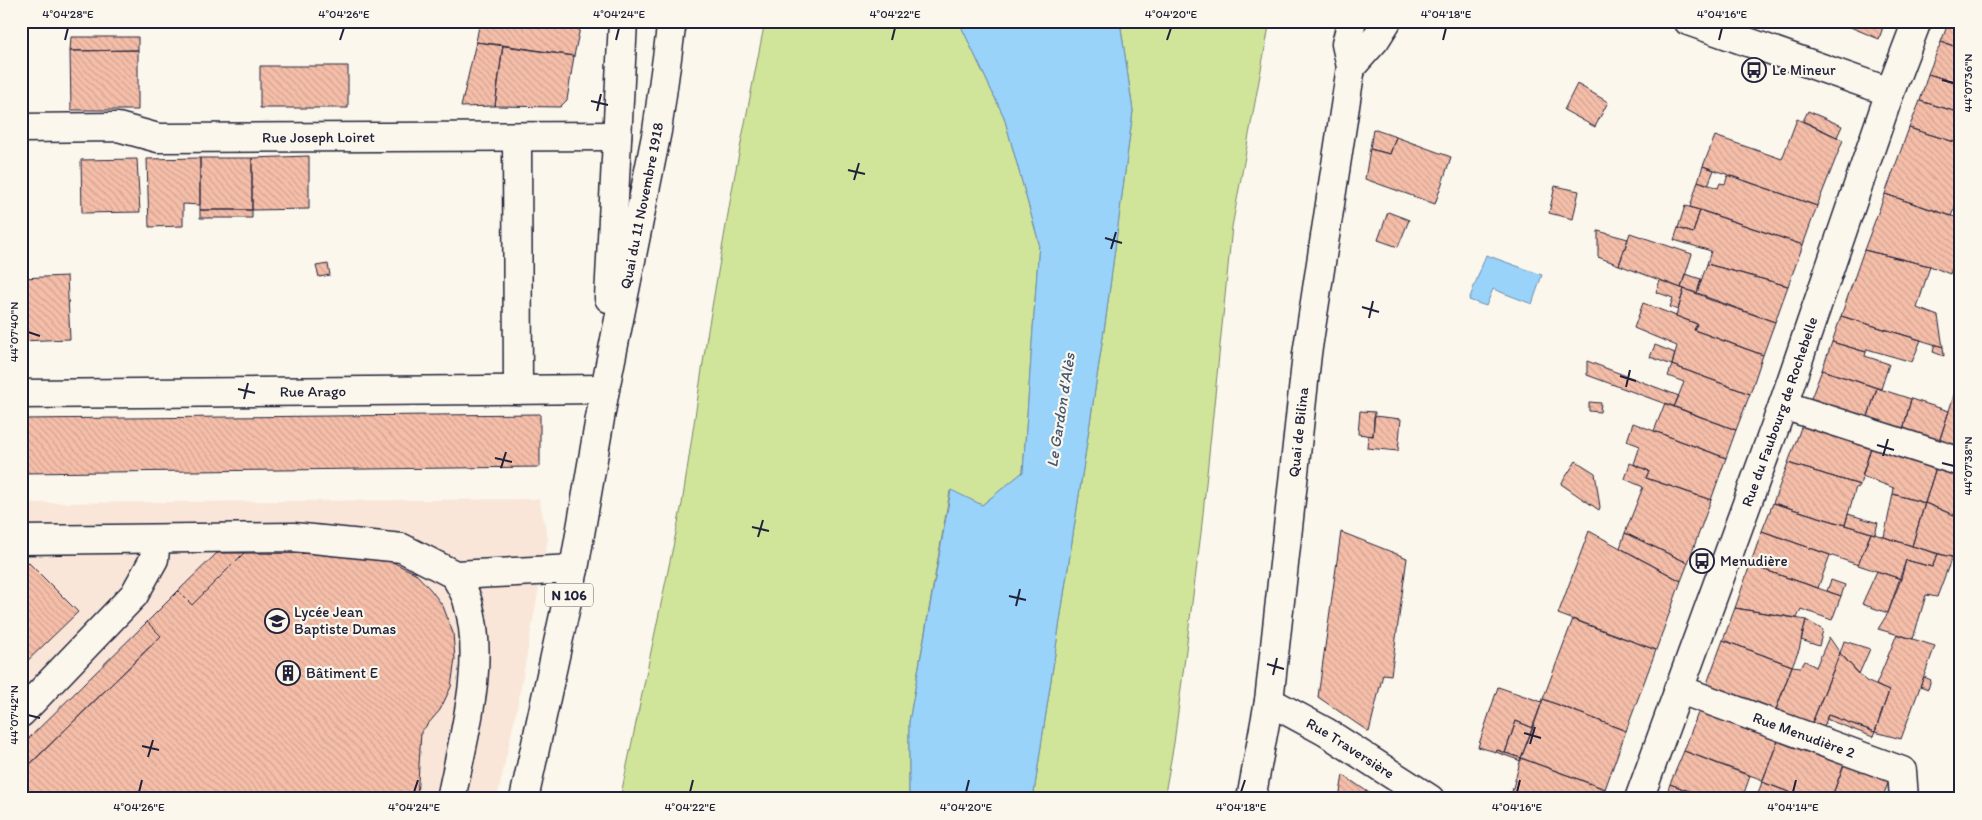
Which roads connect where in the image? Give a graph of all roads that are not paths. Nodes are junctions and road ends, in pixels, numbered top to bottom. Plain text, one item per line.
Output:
1 (623, 21) edge
2 (672, 21) edge
3 (1352, 21) edge
4 (1387, 21) edge
5 (1688, 21) edge
6 (1744, 21) edge
7 (1917, 21) edge
8 (1775, 52) junction
9 (1351, 67) junction
10 (1890, 92) junction
11 (21, 128) edge
12 (617, 136) junction
13 (517, 137) junction
14 (518, 390) junction
15 (605, 390) junction
16 (21, 394) edge
17 (1783, 405) junction
18 (1961, 462) edge
19 (156, 539) junction
20 (21, 540) edge
21 (574, 569) junction
22 (455, 575) junction
23 (1678, 689) junction
24 (1269, 701) junction
25 (21, 713) edge
26 (451, 799) edge
27 (524, 799) edge
28 (1251, 799) edge
29 (1430, 799) edge
30 (1639, 799) edge
31 (1904, 799) edge

1 - 12 street, Quai du 11 Novembre 1918 / N 106
2 - 15 street, Quai du 11 Novembre 1918 / N 106
3 - 9 street, Quai de Bilina
4 - 9 street
5 - 8 street
6 - 8 street
7 - 10 street, Rue du Faubourg de Rochebelle
8 - 10 street
9 - 24 street, Quai de Bilina
10 - 17 street, Rue du Faubourg de Rochebelle
11 - 13 street, Rue Joseph Loiret
12 - 13 street, Rue Joseph Loiret
12 - 15 street, Quai du 11 Novembre 1918 / N 106
13 - 14 street
14 - 15 street, Rue Arago
14 - 16 street, Rue Arago
15 - 21 street, Quai du 11 Novembre 1918 / N 106
17 - 18 street
17 - 23 street, Rue du Faubourg de Rochebelle
19 - 20 street
19 - 22 street
19 - 25 street
21 - 22 street
21 - 27 street, Quai du 11 Novembre 1918 / N 106
22 - 26 street
23 - 30 street, Rue du Faubourg de Rochebelle
23 - 31 street, Rue Menudière 2
24 - 28 street, Quai de Bilina
24 - 29 street, Rue Traversière

